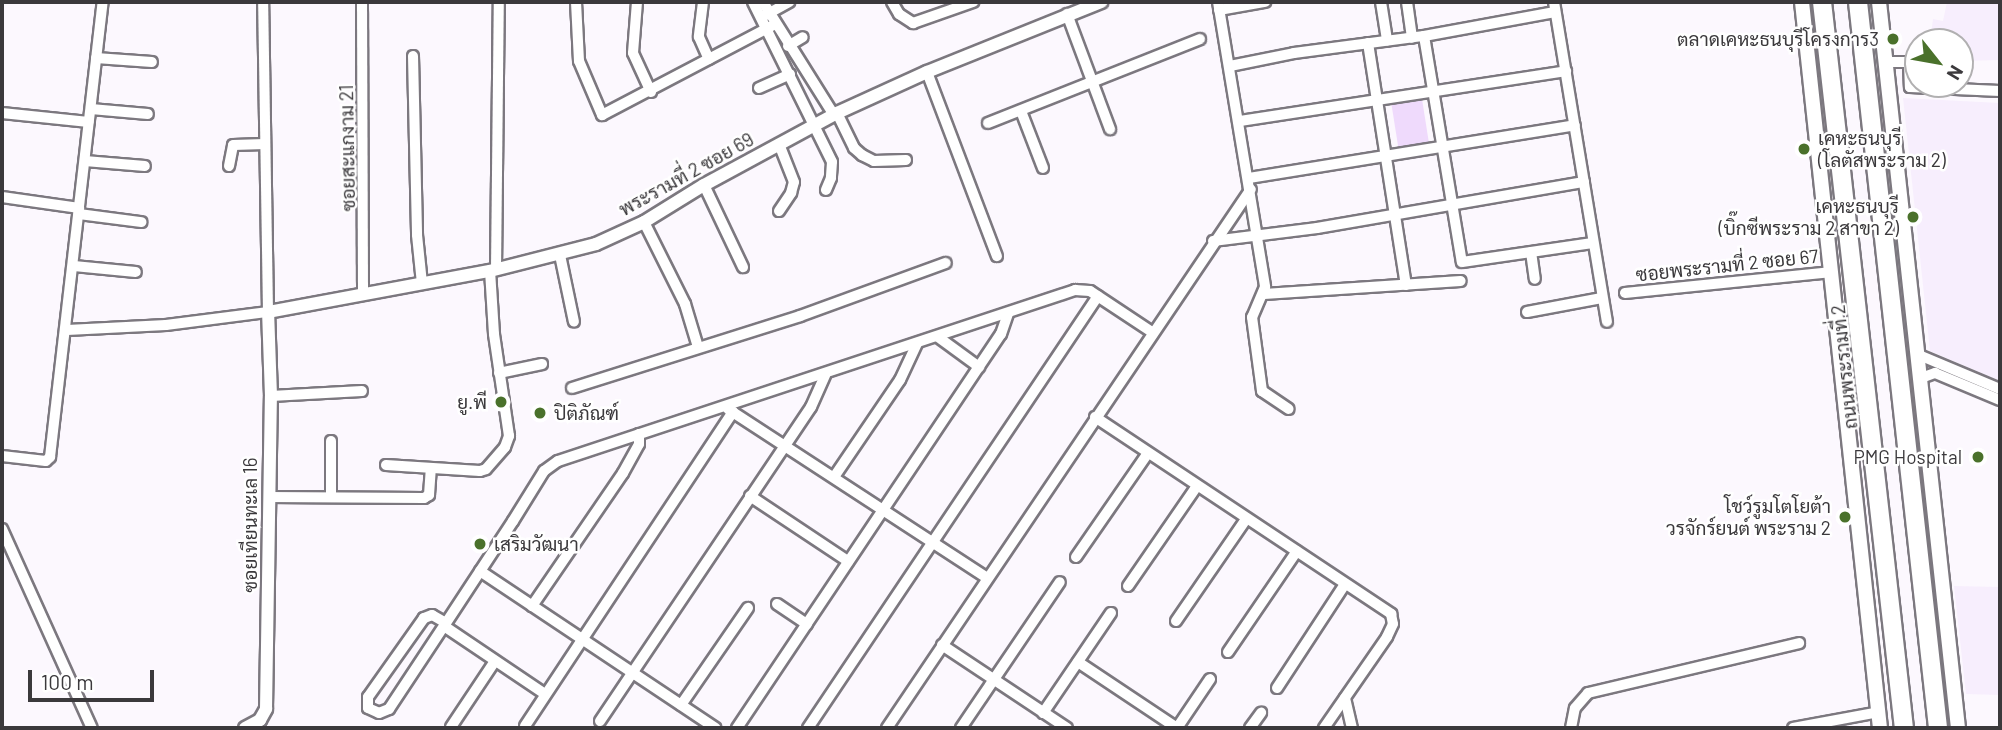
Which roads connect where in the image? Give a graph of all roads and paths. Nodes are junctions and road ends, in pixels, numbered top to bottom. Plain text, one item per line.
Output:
1 (103, 2) edge
2 (263, 2) edge
3 (362, 2) edge
4 (499, 2) edge
5 (576, 2) edge
6 (637, 2) edge
7 (703, 2) edge
8 (753, 2) edge
9 (763, 2) edge
10 (789, 2) edge
11 (892, 2) edge
12 (973, 2) edge
13 (1101, 2) edge
14 (1265, 2) edge
15 (1381, 2) edge
16 (1407, 2) edge
17 (1802, 2) edge
18 (1822, 2) edge
19 (1858, 2) edge
20 (1879, 2) edge
21 (1219, 6) edge
22 (1554, 7) edge
23 (1067, 14) junction
24 (768, 21) junction
25 (803, 37) dead end
26 (1418, 37) junction
27 (1200, 39) dead end
28 (1387, 41) junction
29 (1368, 43) junction
30 (788, 46) junction
31 (413, 55) dead end
32 (96, 58) junction
33 (709, 59) junction
34 (152, 62) dead end
35 (1886, 62) junction
36 (1230, 66) junction
37 (1566, 71) junction
38 (927, 72) junction
39 (790, 74) junction
40 (1093, 83) junction
41 (759, 88) dead end
42 (2000, 91) edge
43 (651, 92) junction
44 (1433, 92) junction
45 (1378, 101) junction
46 (91, 109) junction
47 (1021, 111) junction
48 (2, 113) edge
49 (148, 114) dead end
50 (835, 114) junction
51 (1240, 121) junction
52 (89, 122) junction
53 (988, 123) dead end
54 (814, 125) junction
55 (1575, 125) junction
56 (1110, 129) dead end
57 (265, 144) junction
58 (779, 144) junction
59 (1441, 147) junction
60 (1387, 157) junction
61 (85, 160) junction
62 (906, 160) dead end
63 (145, 166) dead end
64 (229, 166) dead end
65 (1044, 168) dead end
66 (1584, 182) junction
67 (1250, 184) junction
68 (704, 185) junction
69 (826, 190) dead end
70 (2, 197) edge
71 (1454, 204) junction
72 (79, 211) junction
73 (779, 211) dead end
74 (1395, 215) junction
75 (141, 222) dead end
76 (644, 222) junction
77 (1258, 237) junction
78 (1213, 242) junction
79 (1593, 243) junction
80 (1531, 252) junction
81 (560, 255) junction
82 (997, 257) dead end
83 (946, 263) dead end
84 (74, 266) junction
85 (743, 267) dead end
86 (493, 270) junction
87 (136, 272) dead end
88 (1832, 272) junction
89 (1535, 279) dead end
90 (1461, 281) dead end
91 (422, 283) junction
92 (1406, 285) junction
93 (1625, 293) dead end
94 (363, 294) junction
95 (1264, 294) junction
96 (1098, 296) junction
97 (1602, 298) junction
98 (268, 312) junction
99 (1527, 312) dead end
100 (1008, 314) junction
101 (573, 322) dead end
102 (1607, 322) dead end
103 (67, 330) junction
104 (1152, 332) junction
105 (938, 337) junction
106 (917, 344) junction
107 (698, 347) junction
108 (1919, 355) junction
109 (542, 364) dead end
110 (979, 367) junction
111 (499, 373) junction
112 (825, 374) junction
113 (1921, 378) junction
114 (572, 388) dead end
115 (2000, 389) edge
116 (362, 391) dead end
117 (271, 396) junction
118 (2000, 400) edge
119 (728, 409) junction
120 (1289, 409) dead end
121 (1095, 417) junction
122 (639, 435) junction
123 (331, 441) dead end
124 (785, 445) junction
125 (1148, 453) junction
126 (2, 456) edge
127 (386, 465) dead end
128 (431, 468) junction
129 (834, 477) junction
130 (1197, 486) junction
131 (750, 496) junction
132 (269, 497) junction
133 (331, 497) junction
134 (884, 511) junction
135 (1246, 519) junction
136 (2, 529) edge
137 (933, 544) junction
138 (1297, 551) junction
139 (1076, 557) dead end
140 (848, 561) junction
141 (480, 571) junction
142 (986, 578) junction
143 (1060, 582) dead end
144 (1345, 584) junction
145 (1128, 586) dead end
146 (777, 604) dead end
147 (532, 606) junction
148 (748, 608) dead end
149 (1111, 613) dead end
150 (1177, 621) dead end
151 (807, 624) junction
152 (445, 625) junction
153 (581, 639) junction
154 (1799, 643) dead end
155 (942, 645) junction
156 (1228, 652) dead end
157 (855, 660) junction
158 (495, 661) junction
159 (1078, 662) junction
160 (866, 667) dead end
161 (633, 673) junction
162 (993, 679) junction
163 (1210, 679) dead end
164 (1277, 688) dead end
165 (545, 694) junction
166 (1345, 698) junction
167 (681, 705) junction
168 (1879, 712) junction
169 (1044, 713) junction
170 (1261, 713) dead end
171 (600, 721) dead end
172 (525, 726) dead end
173 (451, 727) edge
174 (92, 728) edge
175 (245, 728) edge
176 (715, 728) edge
177 (737, 728) edge
178 (808, 728) edge
179 (887, 728) edge
180 (961, 728) edge
181 (1067, 728) edge
182 (1177, 728) edge
183 (1250, 728) edge
184 (1324, 728) edge
185 (1352, 728) edge
186 (1572, 728) edge
187 (1793, 728) edge
188 (1880, 728) edge
189 (1903, 728) edge
190 (1938, 728) edge
191 (1958, 728) edge

1 - 32 street
2 - 57 street
3 - 94 street, ซอยสะแกงาม 21
4 - 86 street
5 - 43 street
6 - 43 street
7 - 33 street
8 - 24 street
9 - 24 street
10 - 24 street
11 - 12 street
13 - 23 street, พระรามที่ 2 ซอย 69
14 - 21 street
15 - 28 street
16 - 26 street
17 - 88 main road, ถนนพระรามที่ 2
18 - 189 highway, ถนนพระรามที่ 2
19 - 190 highway
20 - 35 main road
21 - 36 street
22 - 26 street
22 - 37 street
23 - 38 street, พระรามที่ 2 ซอย 69
23 - 40 street
24 - 30 street
24 - 33 street
24 - 39 street
25 - 30 street
26 - 28 street
26 - 44 street
27 - 40 street
28 - 29 street
29 - 36 street
29 - 45 street
30 - 50 street
31 - 91 street
32 - 34 street
32 - 46 street
33 - 43 street
35 - 42 street
35 - 108 main road
36 - 51 street
37 - 44 street
37 - 55 street
38 - 50 street, พระรามที่ 2 ซอย 69
38 - 82 street
39 - 41 street
39 - 54 street
40 - 47 street
40 - 56 street
44 - 45 street
44 - 59 street
45 - 51 street
45 - 60 street
46 - 49 street
46 - 52 street
47 - 53 street
47 - 65 street
48 - 52 street
50 - 54 street, พระรามที่ 2 ซอย 69
50 - 62 street
51 - 67 street
52 - 61 street
54 - 58 street, พระรามที่ 2 ซอย 69
54 - 69 street
55 - 59 street
55 - 66 street
57 - 64 street
57 - 98 street
58 - 68 street, พระรามที่ 2 ซอย 69
58 - 73 street
59 - 60 street
59 - 71 street
60 - 67 street
60 - 74 street
61 - 63 street
61 - 72 street
66 - 71 street
66 - 79 street
67 - 77 street
67 - 78 street
68 - 76 street, พระรามที่ 2 ซอย 69
68 - 85 street
70 - 72 street
71 - 74 street
71 - 80 street
72 - 75 street
72 - 84 street
74 - 77 street
74 - 92 street
76 - 81 street, พระรามที่ 2 ซอย 69
76 - 107 street
77 - 78 street
77 - 95 street
78 - 104 street
79 - 80 street
79 - 97 street
80 - 89 street
81 - 86 street, พระรามที่ 2 ซอย 69
81 - 101 street
83 - 107 street
84 - 87 street
84 - 103 street
86 - 91 street, พระรามที่ 2 ซอย 69
86 - 111 street
88 - 93 street, ซอยพระรามที่ 2 ซอย 67
88 - 168 main road, ถนนพระรามที่ 2
90 - 92 street
91 - 94 street, พระรามที่ 2 ซอย 69
92 - 95 street
94 - 98 street, พระรามที่ 2 ซอย 69
95 - 120 street
96 - 100 street
96 - 104 street
96 - 137 street
97 - 99 street
97 - 102 street
98 - 103 street
98 - 117 street, ซอยเทียนทะเล 16
100 - 105 street
100 - 110 street
103 - 126 street
104 - 121 street
105 - 106 street
105 - 110 street
106 - 112 street
106 - 129 street
107 - 114 street
108 - 113 main road
108 - 115 street
109 - 111 street
110 - 134 street
111 - 128 street
112 - 119 street
112 - 124 street
113 - 118 street
113 - 191 main road
116 - 117 street
117 - 132 street, ซอยเทียนทะเล 16
119 - 122 street
119 - 124 street
119 - 153 street
121 - 125 street
121 - 142 street
122 - 141 street
122 - 147 street
123 - 133 street
124 - 129 street
124 - 131 street
125 - 130 street
125 - 139 street
127 - 128 street
128 - 133 street
129 - 134 street
130 - 135 street
130 - 145 street
131 - 140 street
131 - 161 street
132 - 133 street
132 - 175 street, ซอยเทียนทะเล 16
134 - 137 street
134 - 140 street
135 - 138 street
135 - 150 street
136 - 174 street
137 - 142 street
137 - 157 street
138 - 144 street
138 - 156 street
140 - 151 street
141 - 147 street
141 - 152 street
142 - 155 street
143 - 162 street
144 - 164 street
144 - 166 street
146 - 151 street
147 - 153 street
148 - 167 street
149 - 159 street
151 - 177 street
152 - 152 street
152 - 158 street
153 - 161 street
153 - 165 street
154 - 186 street
155 - 162 street
155 - 179 street
157 - 160 street
157 - 178 street
158 - 165 street
158 - 173 street
159 - 169 street
159 - 182 street
161 - 167 street
161 - 171 street
162 - 169 street
162 - 180 street
163 - 182 street
165 - 172 street
166 - 184 street
166 - 185 street
167 - 176 street
168 - 187 street
168 - 188 main road, ถนนพระรามที่ 2
169 - 181 street
170 - 183 street

